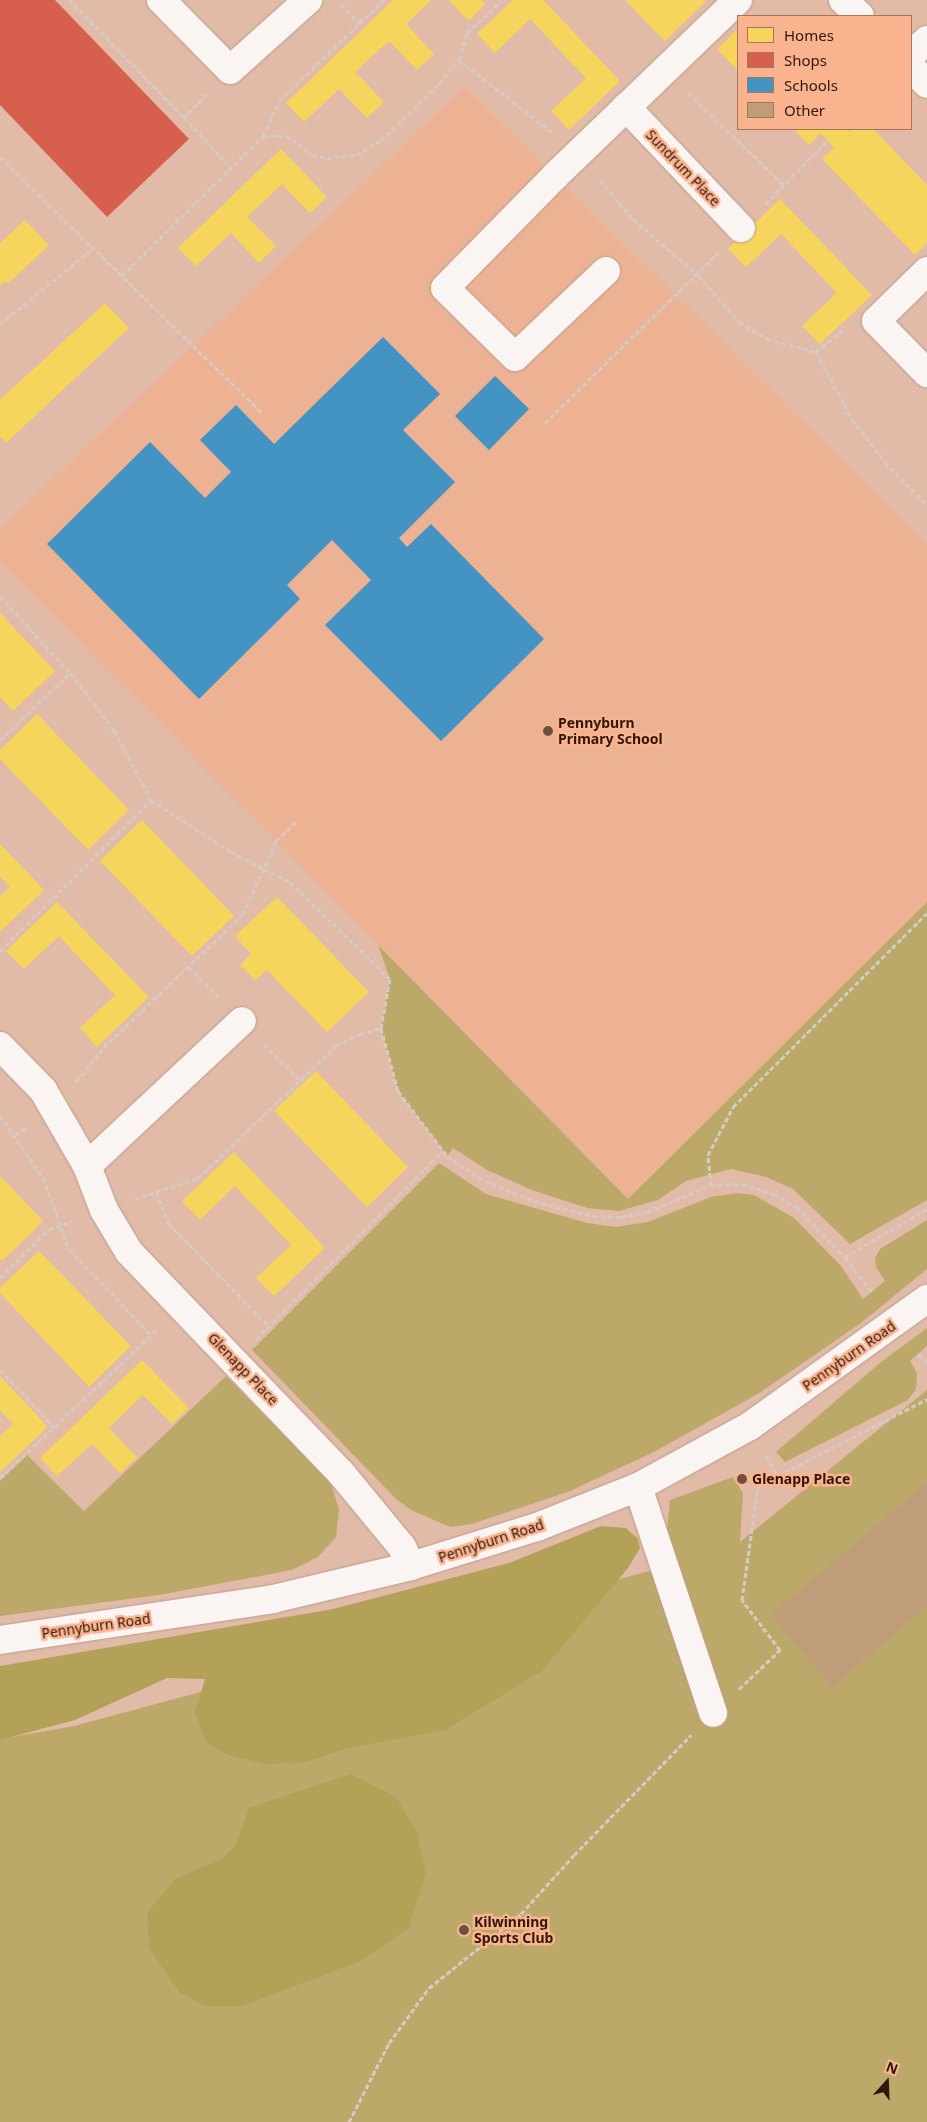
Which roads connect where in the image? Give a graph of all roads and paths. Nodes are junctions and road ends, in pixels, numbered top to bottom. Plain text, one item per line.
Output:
1 (69, 0) edge
2 (161, 0) edge
3 (308, 0) edge
4 (338, 0) edge
5 (384, 0) edge
6 (502, 0) edge
7 (738, 0) edge
8 (843, 0) edge
9 (859, 15) edge
10 (360, 24) junction
11 (927, 40) edge
12 (912, 54) edge
13 (459, 60) dead end
14 (912, 68) edge
15 (230, 70) junction
16 (664, 70) junction
17 (927, 84) edge
18 (626, 107) junction
19 (184, 117) junction
20 (0, 157) edge
21 (230, 168) junction
22 (784, 184) dead end
23 (741, 228) dead end
24 (91, 250) junction
25 (606, 271) dead end
26 (927, 271) edge
27 (698, 275) dead end
28 (122, 276) junction
29 (0, 324) edge
30 (816, 352) dead end
31 (927, 374) edge
32 (262, 414) dead end
33 (545, 423) dead end
34 (927, 504) edge
35 (0, 596) edge
36 (70, 673) junction
37 (0, 740) edge
38 (151, 800) junction
39 (297, 820) dead end
40 (264, 868) junction
41 (927, 913) edge
42 (0, 951) edge
43 (242, 1021) dead end
44 (381, 1028) junction
45 (0, 1046) edge
46 (53, 1108) junction
47 (0, 1115) edge
48 (16, 1135) junction
49 (443, 1151) junction
50 (87, 1166) junction
51 (711, 1186) junction
52 (156, 1192) junction
53 (927, 1209) edge
54 (104, 1210) junction
55 (78, 1220) dead end
56 (62, 1224) junction
57 (845, 1256) junction
58 (0, 1278) edge
59 (872, 1292) dead end
60 (927, 1298) edge
61 (182, 1307) junction
62 (269, 1326) junction
63 (152, 1336) junction
64 (918, 1354) dead end
65 (234, 1360) junction
66 (927, 1363) edge
67 (0, 1370) edge
68 (927, 1399) edge
69 (54, 1428) junction
70 (0, 1478) edge
71 (638, 1487) junction
72 (411, 1566) junction
73 (0, 1640) edge
74 (713, 1713) junction
75 (348, 2122) edge

1 - 19 path
2 - 15 street
3 - 15 street
4 - 10 path
5 - 10 path
6 - 13 path
7 - 16 street
8 - 9 street
10 - 21 path
11 - 12 street
14 - 17 street
15 - 19 path
16 - 18 street
16 - 22 path
18 - 23 street, Sundrum Place
18 - 25 street
19 - 21 path
20 - 24 path
21 - 28 path
24 - 28 path
24 - 29 path
26 - 31 street
27 - 33 path
28 - 32 path
30 - 34 path
35 - 36 path
36 - 37 path
36 - 38 path
38 - 40 path
38 - 42 path
39 - 40 path
40 - 44 path
40 - 46 path
41 - 51 path
43 - 50 street
44 - 49 path
44 - 52 path
45 - 46 street, Glenapp Place
46 - 48 path
46 - 50 street, Glenapp Place
47 - 48 path
48 - 56 path
49 - 51 path
49 - 62 path
50 - 54 street, Glenapp Place
51 - 57 path
52 - 54 path
52 - 62 path
53 - 57 path
54 - 61 street, Glenapp Place
55 - 56 path
56 - 58 path
56 - 63 path
57 - 59 path
60 - 71 street, Pennyburn Road
61 - 63 path
61 - 65 street, Glenapp Place
62 - 65 path
63 - 69 path
64 - 66 path
65 - 72 street, Glenapp Place
67 - 69 path
68 - 74 path
69 - 70 path
71 - 72 street, Pennyburn Road
71 - 74 street
72 - 73 street, Pennyburn Road
74 - 75 path

